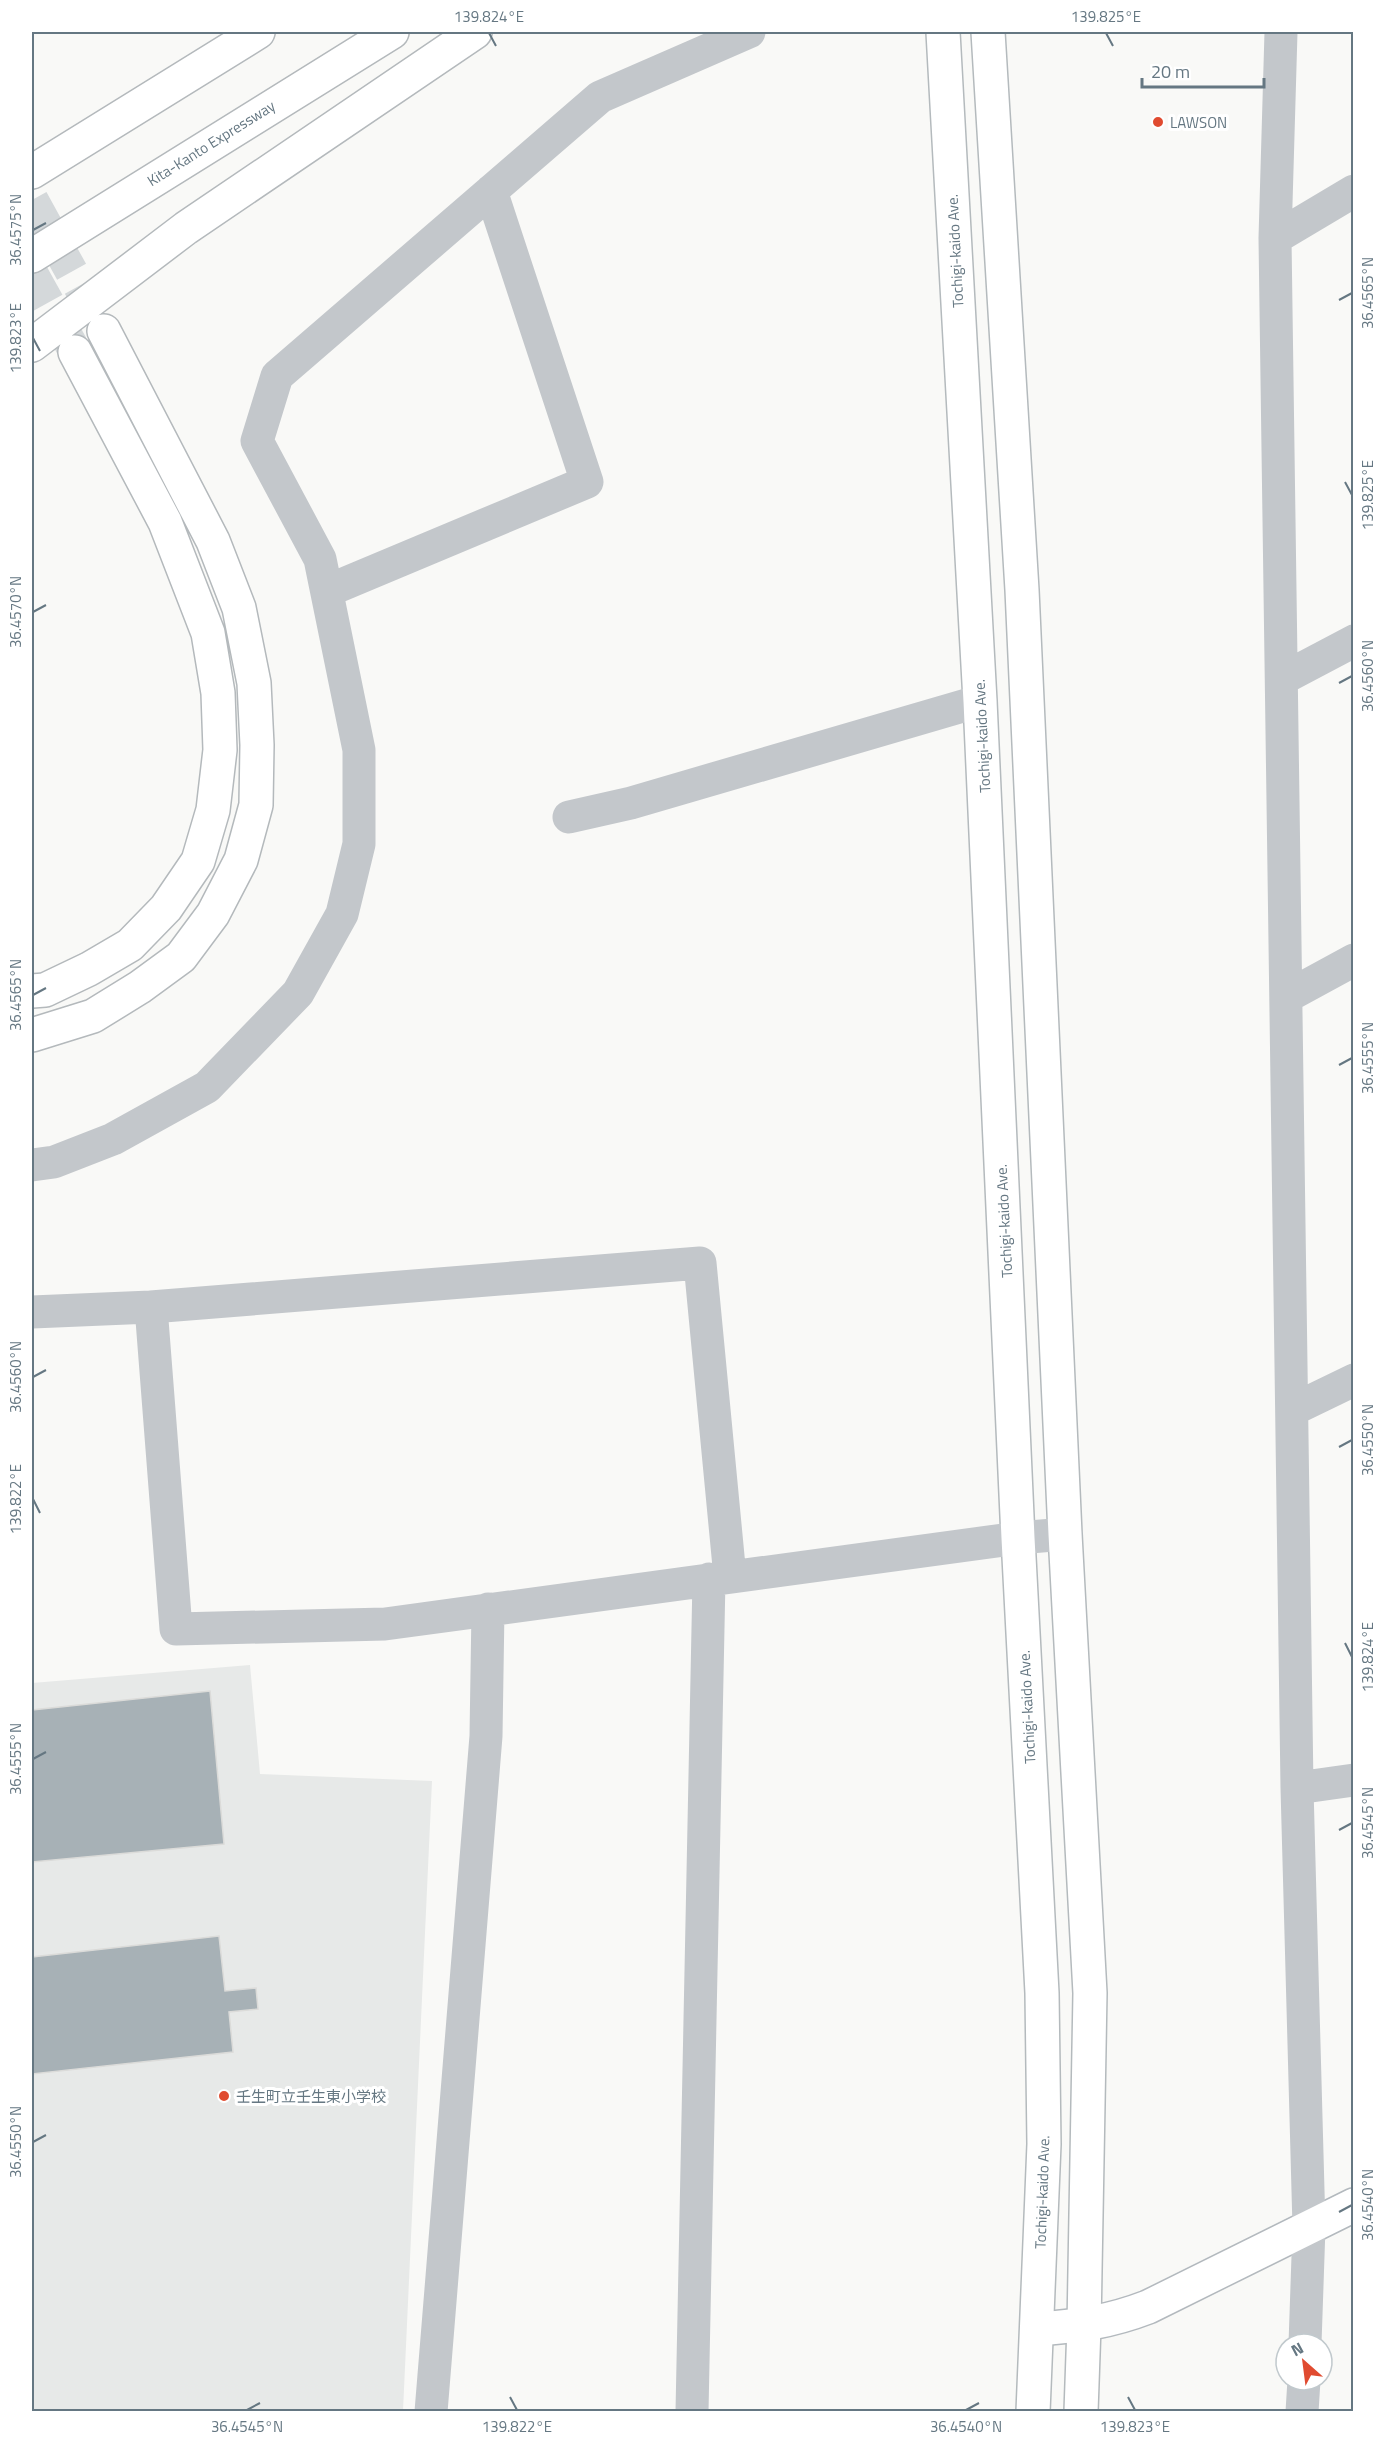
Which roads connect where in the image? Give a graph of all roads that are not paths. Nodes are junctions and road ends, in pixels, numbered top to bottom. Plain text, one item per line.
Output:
1 (258, 32) edge
2 (392, 32) edge
3 (475, 32) edge
4 (748, 32) edge
5 (943, 32) edge
6 (988, 32) edge
7 (1281, 32) edge
8 (32, 172) edge
9 (491, 191) junction
10 (1353, 191) edge
11 (1275, 238) junction
12 (32, 256) edge
13 (104, 331) tunnel mouth
14 (32, 345) edge
15 (75, 352) tunnel mouth
16 (327, 591) junction
17 (1353, 641) edge
18 (1282, 679) junction
19 (980, 701) junction
20 (569, 817) dead end
21 (1353, 960) edge
22 (32, 991) edge
23 (1286, 997) junction
24 (32, 1035) edge
25 (32, 1165) edge
26 (151, 1307) junction
27 (32, 1312) edge
28 (1353, 1380) edge
29 (1292, 1410) junction
30 (1065, 1534) junction
31 (1018, 1538) junction
32 (720, 1578) junction
33 (488, 1609) junction
34 (1353, 1780) edge
35 (1297, 1788) junction
36 (1353, 2205) edge
37 (1309, 2227) junction
38 (1084, 2326) junction
39 (1038, 2329) junction
40 (1305, 2332) edge
41 (1303, 2392) edge
42 (431, 2412) edge
43 (692, 2412) edge
44 (1033, 2412) edge
45 (1081, 2412) edge
46 (1302, 2412) edge

1 - 8 main road
2 - 12 main road, Kita-Kanto Expressway
3 - 14 main road
4 - 9 street
5 - 19 main road, Tochigi-kaido Ave.
6 - 30 main road
7 - 11 street
9 - 16 street
9 - 16 street
10 - 11 street
11 - 18 street
13 - 24 main road
15 - 22 main road
16 - 25 street
17 - 18 street
18 - 23 street
19 - 20 street
19 - 31 main road, Tochigi-kaido Ave.
21 - 23 street
23 - 29 street
26 - 27 street
26 - 32 street
26 - 33 street
28 - 29 street
29 - 35 street
30 - 31 street
30 - 38 main road
31 - 32 street
31 - 39 main road, Tochigi-kaido Ave.
32 - 33 street
32 - 43 street
33 - 42 street
34 - 35 street
35 - 37 street
36 - 37 main road
37 - 38 main road
37 - 40 street
38 - 39 main road
38 - 45 main road
39 - 44 main road, Tochigi-kaido Ave.
41 - 46 street

